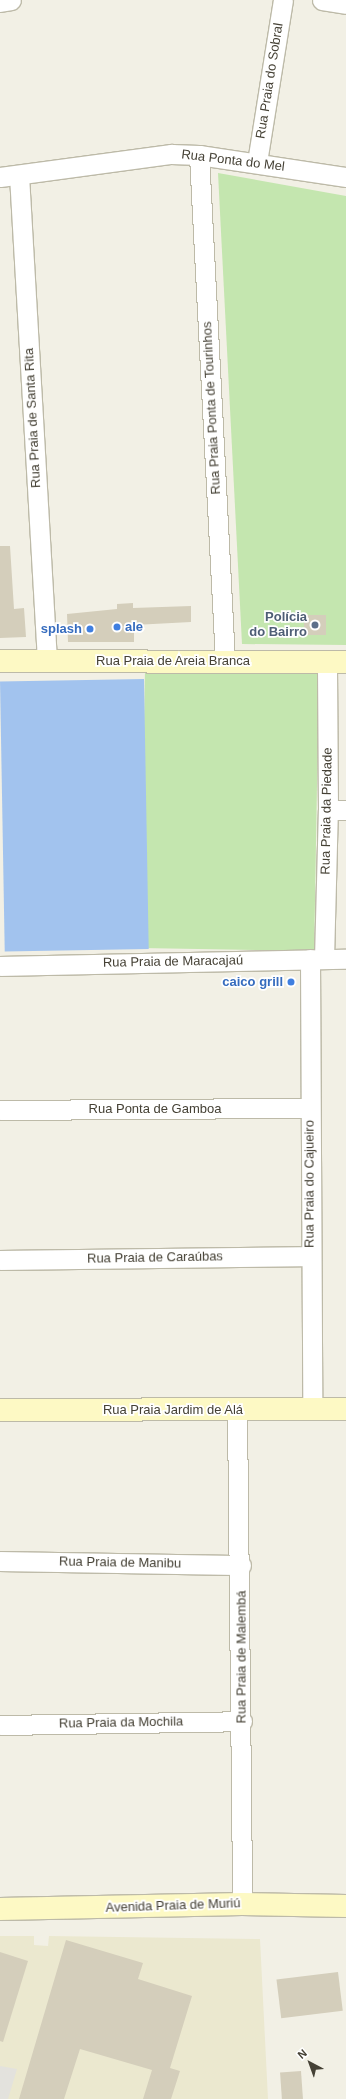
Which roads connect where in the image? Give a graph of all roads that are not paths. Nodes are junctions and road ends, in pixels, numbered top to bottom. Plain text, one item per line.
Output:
1 (11, 0) edge
2 (283, 0) edge
3 (322, 0) edge
4 (0, 2) edge
5 (346, 4) edge
6 (199, 155) junction
7 (258, 162) junction
8 (19, 175) junction
9 (0, 177) edge
10 (346, 177) edge
11 (0, 661) edge
12 (47, 661) junction
13 (225, 661) junction
14 (337, 662) edge
15 (337, 810) edge
16 (317, 959) junction
17 (346, 959) edge
18 (0, 966) edge
19 (310, 1108) junction
20 (0, 1110) edge
21 (310, 1256) junction
22 (0, 1260) edge
23 (312, 1409) junction
24 (346, 1409) edge
25 (0, 1410) edge
26 (237, 1410) junction
27 (0, 1561) edge
28 (241, 1565) junction
29 (242, 1721) junction
30 (0, 1725) edge
31 (242, 1904) junction
32 (346, 1906) edge
33 (0, 1909) edge

1 - 4 street
2 - 7 street, Rua Praia do Sobral
3 - 5 street
6 - 7 street, Rua Ponta do Mel
6 - 8 street, Rua Ponta do Mel
6 - 13 street, Rua Praia Ponta de Tourinhos
7 - 10 street, Rua Ponta do Mel
8 - 9 street, Rua Ponta do Mel
8 - 12 street, Rua Praia de Santa Rita
11 - 12 street, Rua Praia de Areia Branca
12 - 13 street, Rua Praia de Areia Branca
13 - 14 street, Rua Praia de Areia Branca
14 - 15 street, Rua Praia da Piedade
15 - 16 street, Rua Praia da Piedade
16 - 17 street, Rua Praia de Maracajaú
16 - 18 street, Rua Praia de Maracajaú
16 - 19 street, Rua Praia do Cajueiro
19 - 20 street, Rua Ponta de Gamboa
19 - 21 street, Rua Praia do Cajueiro
21 - 22 street, Rua Praia de Caraúbas
21 - 23 street, Rua Praia do Cajueiro
23 - 24 street, Rua Praia Jardim de Alá
23 - 26 street, Rua Praia Jardim de Alá
25 - 26 street, Rua Praia Jardim de Alá
26 - 28 street, Rua Praia de Malembá
27 - 28 street, Rua Praia de Manibu
28 - 29 street, Rua Praia de Malembá
29 - 30 street, Rua Praia da Mochila
29 - 31 street, Rua Praia de Malembá
31 - 32 street, Avenida Praia de Muriú
31 - 33 street, Avenida Praia de Muriú

